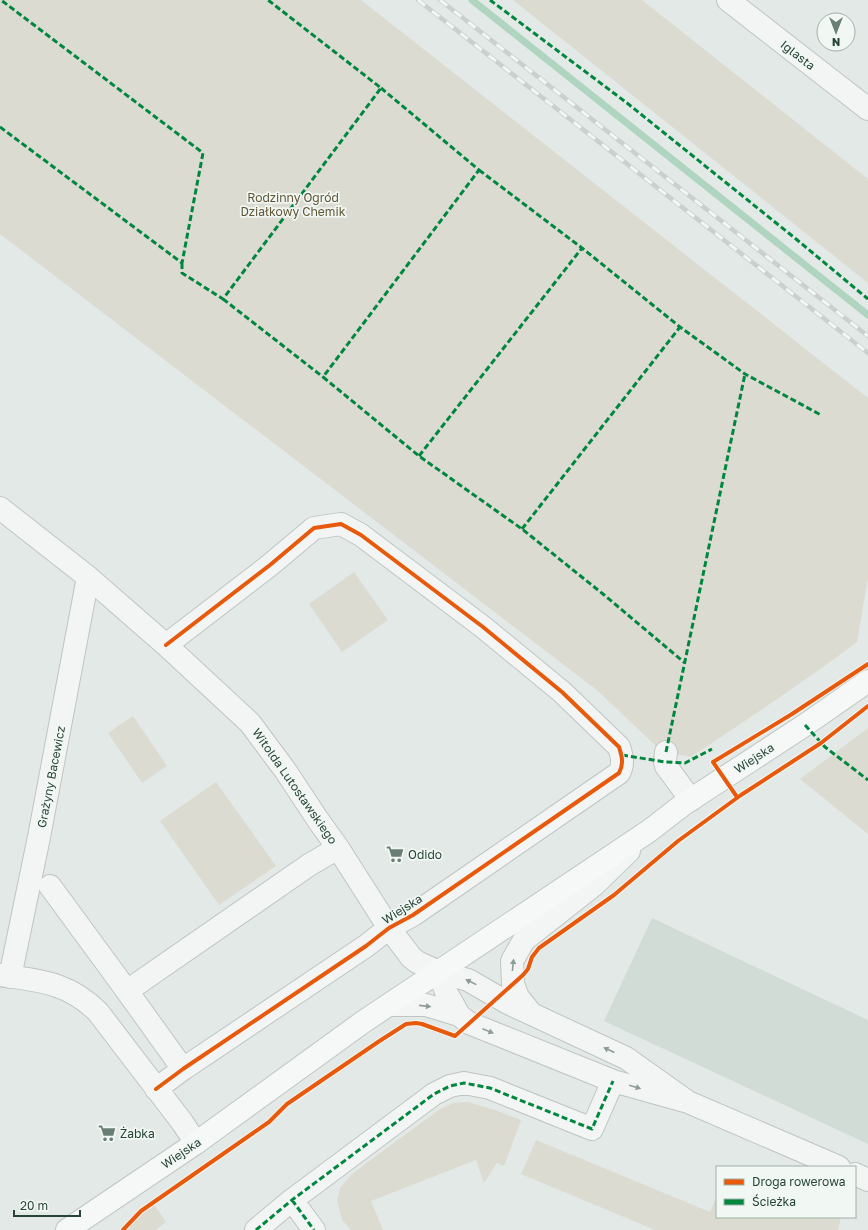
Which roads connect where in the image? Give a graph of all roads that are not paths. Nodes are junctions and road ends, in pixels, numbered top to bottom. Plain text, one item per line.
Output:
1 (728, 0) edge
2 (868, 109) edge
3 (0, 508) edge
4 (88, 577) junction
5 (166, 645) junction
6 (868, 681) edge
7 (666, 752) dead end
8 (691, 800) junction
9 (649, 831) junction
10 (338, 848) junction
11 (50, 886) dead end
12 (390, 928) junction
13 (440, 972) junction
14 (5, 976) edge
15 (127, 991) junction
16 (389, 1006) junction
17 (530, 1012) junction
18 (459, 1015) junction
19 (183, 1070) junction
20 (613, 1081) junction
21 (156, 1089) junction
22 (688, 1102) junction
23 (196, 1143) junction
24 (836, 1166) edge
25 (856, 1174) edge
26 (868, 1180) edge
27 (292, 1200) junction
28 (67, 1230) edge
29 (256, 1230) edge
30 (314, 1230) edge

1 - 2 street, Iglasta
3 - 4 street, Witolda Lutosławskiego
4 - 5 street, Witolda Lutosławskiego
4 - 14 street, Grażyny Bacewicz
5 - 10 street, Witolda Lutosławskiego
5 - 12 street, Wiejska
6 - 8 main road, Wiejska
7 - 8 street
8 - 9 main road, Wiejska
9 - 13 main road, Wiejska
17 -> 9 street
10 - 12 street, Witolda Lutosławskiego
10 - 15 street
11 - 15 street
12 - 13 street, Witolda Lutosławskiego
12 - 19 street, Wiejska
13 - 16 main road, Wiejska
17 -> 13 street, Witolda Lutosławskiego
13 - 18 street
14 - 21 street
15 - 19 street
16 -> 18 street
16 - 23 main road, Wiejska
22 -> 17 street, Witolda Lutosławskiego
18 -> 20 street
19 - 21 street, Wiejska
20 -> 22 street
20 - 27 street
21 - 23 street
22 - 24 street
23 - 28 main road, Wiejska
25 - 26 street
27 - 29 street
27 - 30 street

